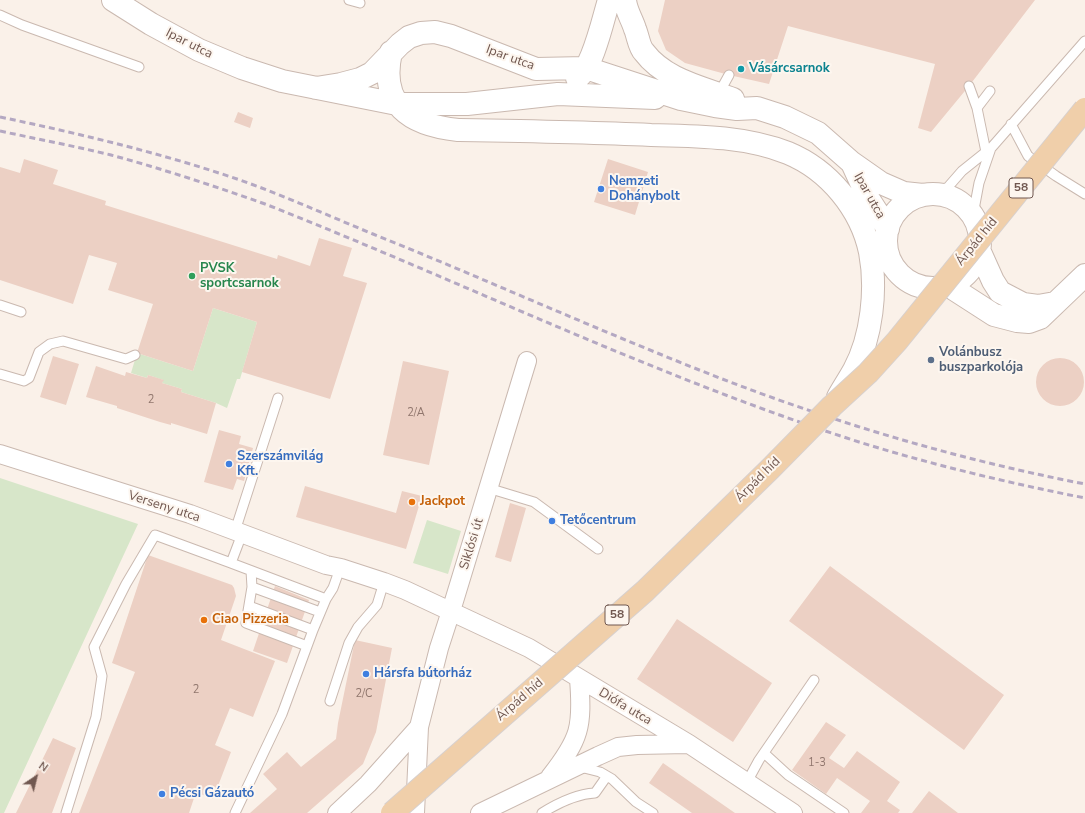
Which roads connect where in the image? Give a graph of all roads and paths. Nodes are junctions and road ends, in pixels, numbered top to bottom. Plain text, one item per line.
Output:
1 (113, 0) edge
2 (349, 0) edge
3 (609, 0) edge
4 (626, 0) edge
5 (360, 3) dead end
6 (0, 15) edge
7 (1085, 41) edge
8 (391, 52) junction
9 (590, 60) junction
10 (139, 67) dead end
11 (969, 86) dead end
12 (316, 88) junction
13 (990, 91) dead end
14 (558, 94) junction
15 (680, 99) junction
16 (397, 104) junction
17 (756, 108) junction
18 (977, 108) junction
19 (1085, 110) edge
20 (1011, 124) junction
21 (989, 149) junction
22 (851, 162) junction
23 (1085, 194) edge
24 (929, 195) junction
25 (973, 215) junction
26 (888, 229) junction
27 (980, 252) junction
28 (1085, 275) edge
29 (949, 286) junction
30 (1055, 303) junction
31 (0, 305) edge
32 (21, 312) dead end
33 (134, 355) dead end
34 (527, 361) dead end
35 (0, 374) edge
36 (278, 398) dead end
37 (832, 406) junction
38 (0, 454) edge
39 (488, 488) junction
40 (238, 532) junction
41 (598, 549) dead end
42 (231, 563) junction
43 (332, 570) junction
44 (251, 571) junction
45 (252, 587) junction
46 (382, 587) junction
47 (326, 599) junction
48 (249, 606) junction
49 (452, 611) junction
50 (320, 612) junction
51 (313, 630) junction
52 (307, 646) junction
53 (579, 679) junction
54 (814, 680) dead end
55 (330, 701) dead end
56 (419, 727) junction
57 (689, 744) junction
58 (764, 753) junction
59 (576, 766) junction
60 (607, 776) junction
61 (547, 781) junction
62 (747, 782) junction
63 (66, 813) edge
64 (235, 813) edge
65 (337, 813) edge
66 (392, 813) edge
67 (415, 813) edge
68 (480, 813) edge
69 (542, 813) edge
70 (653, 813) edge
71 (793, 813) edge
72 (844, 813) edge

1 - 12 street, Ipar utca
2 - 5 lane
3 - 9 street
4 - 17 street
6 - 10 lane
7 - 20 lane
8 - 9 street, Ipar utca
8 - 12 street, Ipar utca
8 - 16 street
9 - 14 street
9 - 15 street, Ipar utca
11 - 18 lane
12 - 16 street, Ipar utca
13 - 18 lane
14 - 15 street, Ipar utca
14 - 16 street, Ipar utca
15 - 17 street, Ipar utca
16 - 37 street, bridge
17 - 22 street, Ipar utca
18 - 21 lane
19 - 37 main road, Árpád híd / 58, bridge
20 - 21 lane
20 - 23 lane
21 - 24 lane
21 - 25 lane
22 - 24 street, Ipar utca
22 - 26 street, Ipar utca
24 - 25 street, Ipar utca
24 - 26 street, Ipar utca
25 - 27 street, Ipar utca
26 - 29 street, Ipar utca
27 - 29 street, Ipar utca
27 - 30 street, Ipar utca
28 - 30 street
29 - 30 street
31 - 32 lane
33 - 35 lane
34 - 39 street, Siklósi út
36 - 40 lane
37 - 66 main road, Árpád híd / 58, bridge
38 - 40 street, Verseny utca
39 - 41 lane
39 - 49 street, Siklósi út
40 - 42 lane
40 - 43 street, Verseny utca
42 - 44 lane
42 - 63 lane
43 - 46 street, Verseny utca
43 - 47 lane
44 - 45 lane
44 - 47 lane
45 - 48 lane
45 - 50 lane
46 - 49 street, Verseny utca
46 - 55 lane
47 - 50 lane
48 - 51 lane
48 - 52 lane
49 - 53 street, Diófa utca
49 - 56 street, Siklósi út
50 - 51 lane
51 - 52 lane
52 - 64 lane
53 - 57 street, Diófa utca
53 - 61 street
54 - 58 lane
56 - 65 street, Siklósi út
56 - 67 street, Siklósi út
57 - 59 street
57 - 62 street, Diófa utca
58 - 62 lane
58 - 72 lane
59 - 60 lane
59 - 61 street
60 - 69 lane
60 - 70 lane
61 - 68 street
62 - 71 street, Diófa utca

